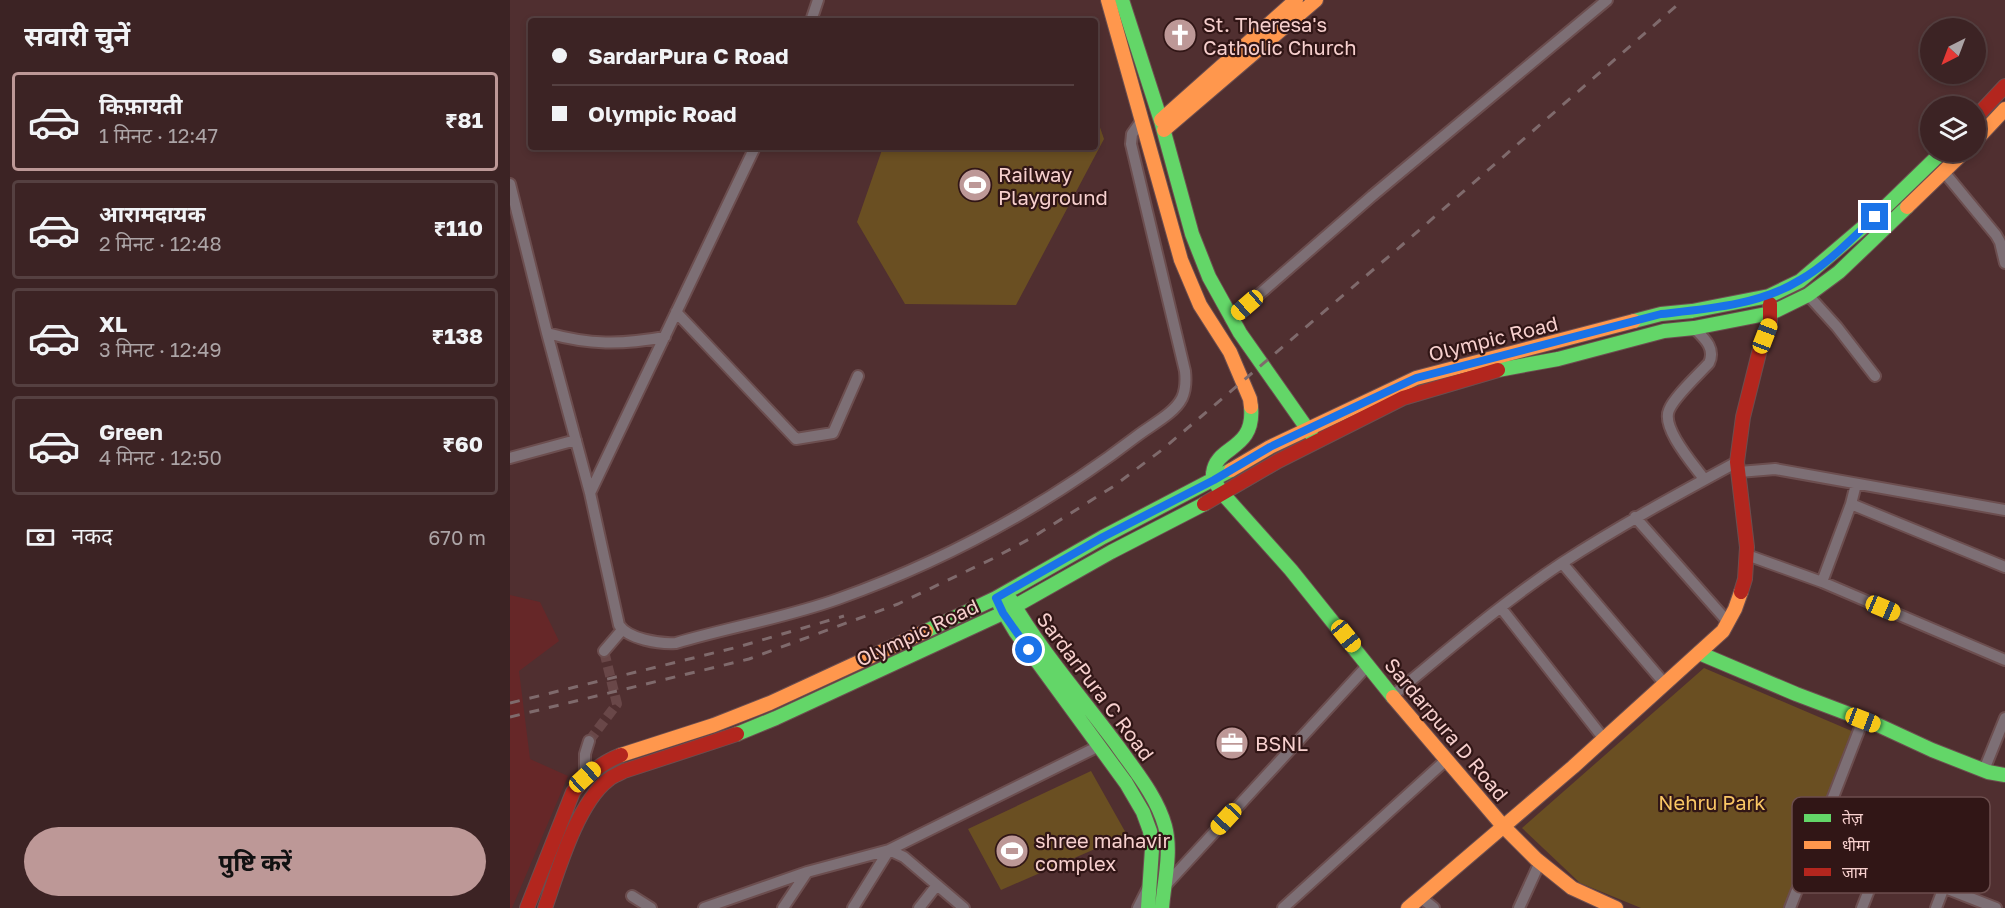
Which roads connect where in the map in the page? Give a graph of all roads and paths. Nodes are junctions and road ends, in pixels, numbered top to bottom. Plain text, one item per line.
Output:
1 (818, 0) edge
2 (1108, 0) edge
3 (1122, 0) edge
4 (1296, 0) edge
5 (1316, 0) edge
6 (1607, 0) edge
7 (812, 18) edge
8 (2005, 86) edge
9 (1154, 102) junction
10 (1138, 105) junction
11 (1986, 106) edge
12 (2003, 115) edge
13 (1142, 120) junction
14 (1162, 125) junction
15 (1986, 131) edge
16 (754, 150) edge
17 (1931, 162) edge
18 (1954, 162) edge
19 (1944, 172) junction
20 (510, 184) edge
21 (2005, 263) edge
22 (1808, 295) junction
23 (1769, 296) junction
24 (676, 312) junction
25 (1771, 313) junction
26 (1231, 319) junction
27 (1694, 328) junction
28 (547, 333) junction
29 (665, 337) junction
30 (858, 376) dead end
31 (1875, 376) dead end
32 (1400, 393) junction
33 (1307, 428) junction
34 (576, 440) junction
35 (1315, 442) junction
36 (510, 458) edge
37 (1738, 467) junction
38 (1704, 479) junction
39 (1214, 480) junction
40 (1856, 484) junction
41 (590, 494) junction
42 (1223, 494) junction
43 (1851, 504) junction
44 (2005, 510) edge
45 (1635, 517) junction
46 (1747, 555) junction
47 (1562, 563) junction
48 (2005, 567) edge
49 (1822, 582) junction
50 (1001, 595) junction
51 (1501, 608) junction
52 (1009, 610) junction
53 (1728, 622) junction
54 (622, 630) junction
55 (604, 651) dead end
56 (1699, 653) junction
57 (2005, 660) edge
58 (1368, 665) junction
59 (1665, 684) junction
60 (1392, 696) junction
61 (2005, 718) edge
62 (1863, 720) junction
63 (1604, 739) junction
64 (589, 741) tunnel mouth
65 (1099, 746) junction
66 (1446, 760) junction
67 (1984, 770) junction
68 (2005, 776) edge
69 (585, 777) junction
70 (1834, 797) edge
71 (1503, 826) junction
72 (889, 850) junction
73 (1540, 862) junction
74 (807, 872) junction
75 (937, 885) junction
76 (1156, 886) junction
77 (1796, 893) edge
78 (1868, 893) edge
79 (1942, 893) edge
80 (1955, 893) edge
81 (632, 896) dead end
82 (1420, 897) junction
83 (1600, 905) edge
84 (1983, 906) edge
85 (526, 908) edge
86 (545, 908) edge
87 (651, 908) edge
88 (704, 908) edge
89 (783, 908) edge
90 (852, 908) edge
91 (919, 908) edge
92 (964, 908) edge
93 (1138, 908) edge
94 (1148, 908) edge
95 (1162, 908) edge
96 (1283, 908) edge
97 (1408, 908) edge
98 (1434, 908) edge
99 (1519, 908) edge
100 (1616, 908) edge
101 (1790, 908) edge
102 (1862, 908) edge
103 (1936, 908) edge
104 (1996, 908) edge

1 - 7 street
2 - 10 street
3 - 9 street
4 - 14 street
5 - 14 street
6 - 26 street
8 - 11 street
9 - 10 street
9 - 14 street
10 - 13 street
12 - 15 street
13 - 39 street
13 - 54 street
14 - 26 street
16 - 24 street
17 - 23 street, Olympic Road
18 - 19 street, Olympic Road
19 - 21 street
19 - 22 street, Olympic Road
20 - 28 street
22 - 25 street, Olympic Road
22 - 31 street
23 - 25 street
23 - 32 street, Olympic Road
24 - 29 street
24 - 30 street
25 - 27 street, Olympic Road
25 - 37 street
26 - 33 street
27 - 32 street, Olympic Road
27 - 38 street
28 - 29 street
28 - 34 street
29 - 41 street
32 - 33 street, Olympic Road
32 - 35 street, Olympic Road
33 - 35 street
33 - 39 street, Olympic Road
34 - 36 street
34 - 41 street
35 - 42 street, Olympic Road
37 - 38 street
37 - 40 street
37 - 46 street
38 - 45 street
39 - 42 street, Sardarpura D Road
39 - 50 street, Olympic Road
40 - 43 street
40 - 44 street
41 - 54 street
42 - 52 street, Olympic Road
42 - 58 street, Sardarpura D Road
43 - 48 street
43 - 49 street
45 - 47 street
45 - 53 street
46 - 49 street
46 - 53 street
47 - 51 street
47 - 59 street
49 - 57 street
50 - 52 street, SardarPura C Road
50 - 69 street, Olympic Road
51 - 60 street
51 - 63 street
52 - 65 street, SardarPura C Road
52 - 76 street, SardarPura C Road
52 - 86 street, Olympic Road
53 - 56 street
54 - 55 street
56 - 59 street
56 - 62 street
58 - 60 street, Sardarpura D Road
58 - 76 street
59 - 63 street
60 - 66 street, Sardarpura D Road
61 - 67 street
62 - 67 street
62 - 70 street
63 - 71 street
64 - 69 street
65 - 72 street
65 - 76 street, SardarPura C Road
66 - 71 street, Sardarpura D Road
66 - 96 street
67 - 68 street
69 - 85 street, Olympic Road
71 - 73 street, Sardarpura D Road
71 - 82 street
72 - 74 street
72 - 75 street
72 - 90 street
73 - 83 street, Sardarpura D Road
73 - 99 street
74 - 88 street
74 - 89 street
75 - 91 street
75 - 92 street
76 - 93 street
76 - 94 street, SardarPura C Road
76 - 95 street, SardarPura C Road
77 - 101 street
78 - 102 street
79 - 103 street
80 - 84 street
81 - 87 street
82 - 97 street
82 - 98 street
83 - 100 street, Sardarpura D Road
84 - 104 street

